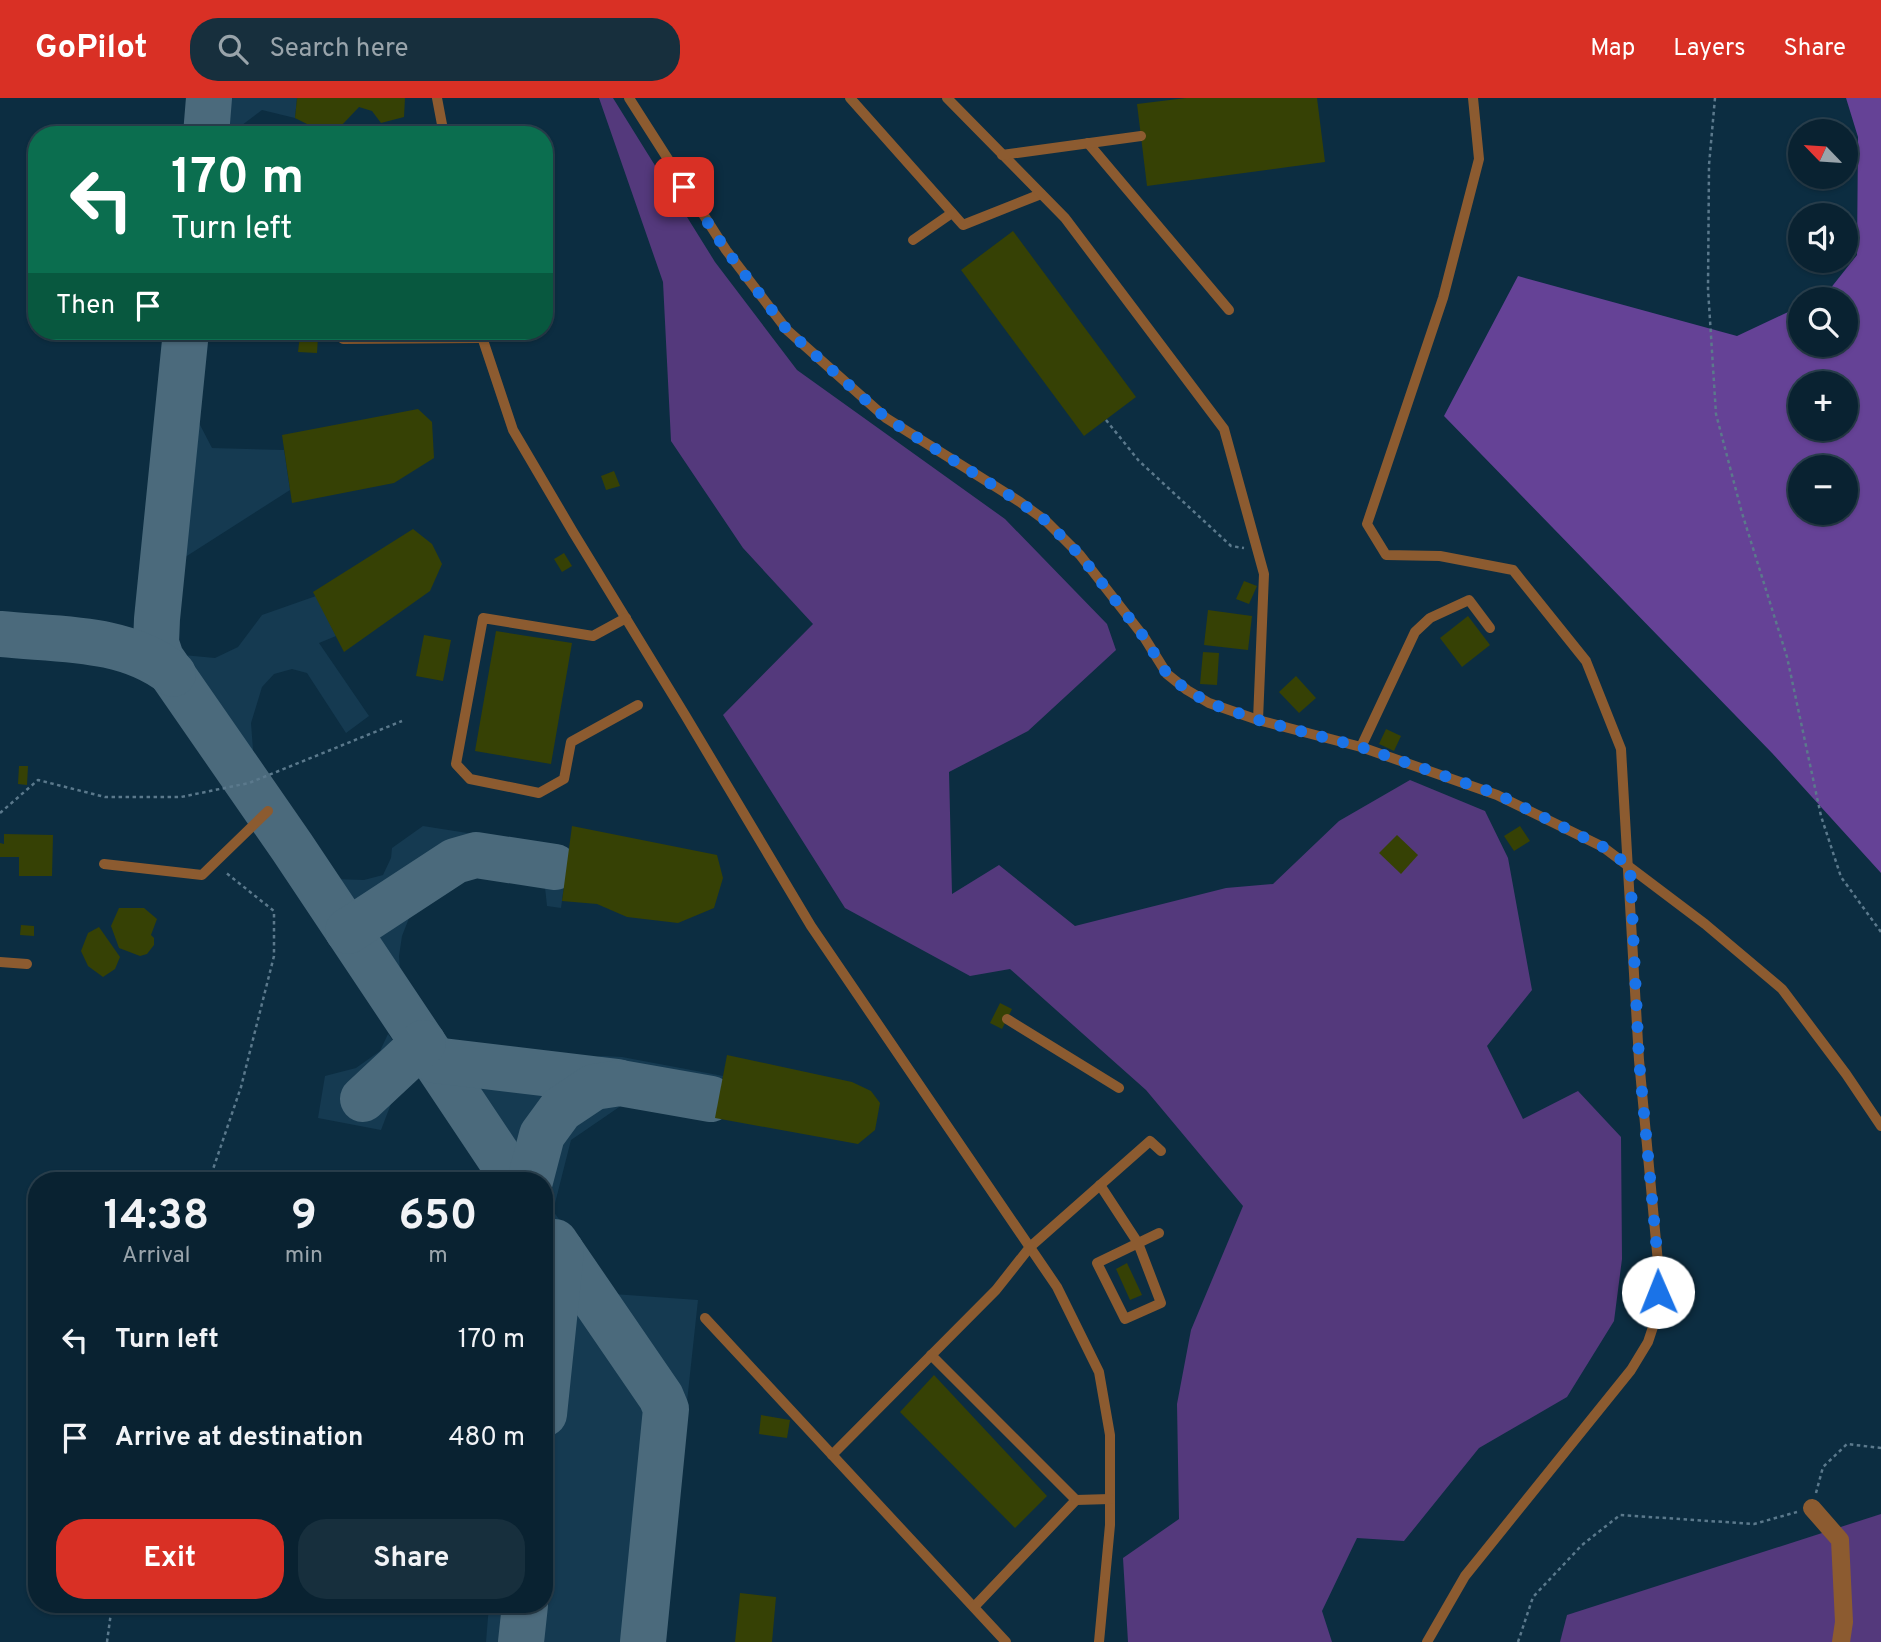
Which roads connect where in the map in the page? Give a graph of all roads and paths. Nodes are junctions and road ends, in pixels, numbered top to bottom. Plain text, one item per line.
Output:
1 (437, 98) edge
2 (629, 98) edge
3 (850, 98) edge
4 (947, 98) edge
5 (1473, 98) edge
6 (1715, 98) edge
7 (442, 126) edge
8 (1141, 136) dead end
9 (1088, 143) junction
10 (1002, 155) junction
11 (1041, 194) junction
12 (952, 213) junction
13 (913, 240) dead end
14 (1229, 310) dead end
15 (483, 340) edge
16 (1107, 420) dead end
17 (1258, 551) junction
18 (626, 618) junction
19 (1490, 628) dead end
20 (638, 705) dead end
21 (1258, 720) junction
22 (402, 721) dead end
23 (1361, 747) junction
24 (268, 811) dead end
25 (0, 813) edge
26 (215, 863) junction
27 (104, 864) dead end
28 (1630, 866) junction
29 (1881, 932) edge
30 (0, 962) edge
31 (27, 964) dead end
32 (1007, 1019) dead end
33 (1119, 1087) dead end
34 (1881, 1126) edge
35 (1161, 1151) dead end
36 (212, 1172) edge
37 (1101, 1185) junction
38 (1159, 1233) dead end
39 (1138, 1243) junction
40 (1030, 1247) junction
41 (705, 1318) dead end
42 (931, 1356) junction
43 (1881, 1448) edge
44 (832, 1455) junction
45 (1110, 1499) junction
46 (1076, 1500) junction
47 (1812, 1508) junction
48 (974, 1607) junction
49 (112, 1613) edge
50 (107, 1642) edge
51 (1006, 1642) edge
52 (1099, 1642) edge
53 (1427, 1642) edge
54 (1518, 1642) edge
55 (1841, 1642) edge

1 - 7 lane
2 - 21 lane
3 - 12 lane
4 - 10 lane
5 - 28 lane
6 - 29 path
8 - 9 lane
9 - 10 lane
9 - 14 lane
10 - 11 lane
11 - 12 lane
11 - 17 lane
12 - 13 lane
15 - 18 lane
16 - 17 path
17 - 21 lane
18 - 20 lane
18 - 40 lane
19 - 23 lane
21 - 23 lane
22 - 25 path
23 - 28 lane
24 - 26 lane
26 - 27 lane
26 - 36 path
28 - 34 lane
28 - 53 lane
30 - 31 lane
32 - 33 lane
35 - 37 lane
37 - 39 lane
37 - 40 lane
38 - 39 lane
39 - 39 lane
40 - 42 lane
40 - 45 lane
41 - 44 lane
42 - 44 lane
42 - 46 lane
43 - 47 path
44 - 48 lane
45 - 46 lane
45 - 52 lane
46 - 48 lane
47 - 54 path
47 - 55 street
48 - 51 lane
49 - 50 path

